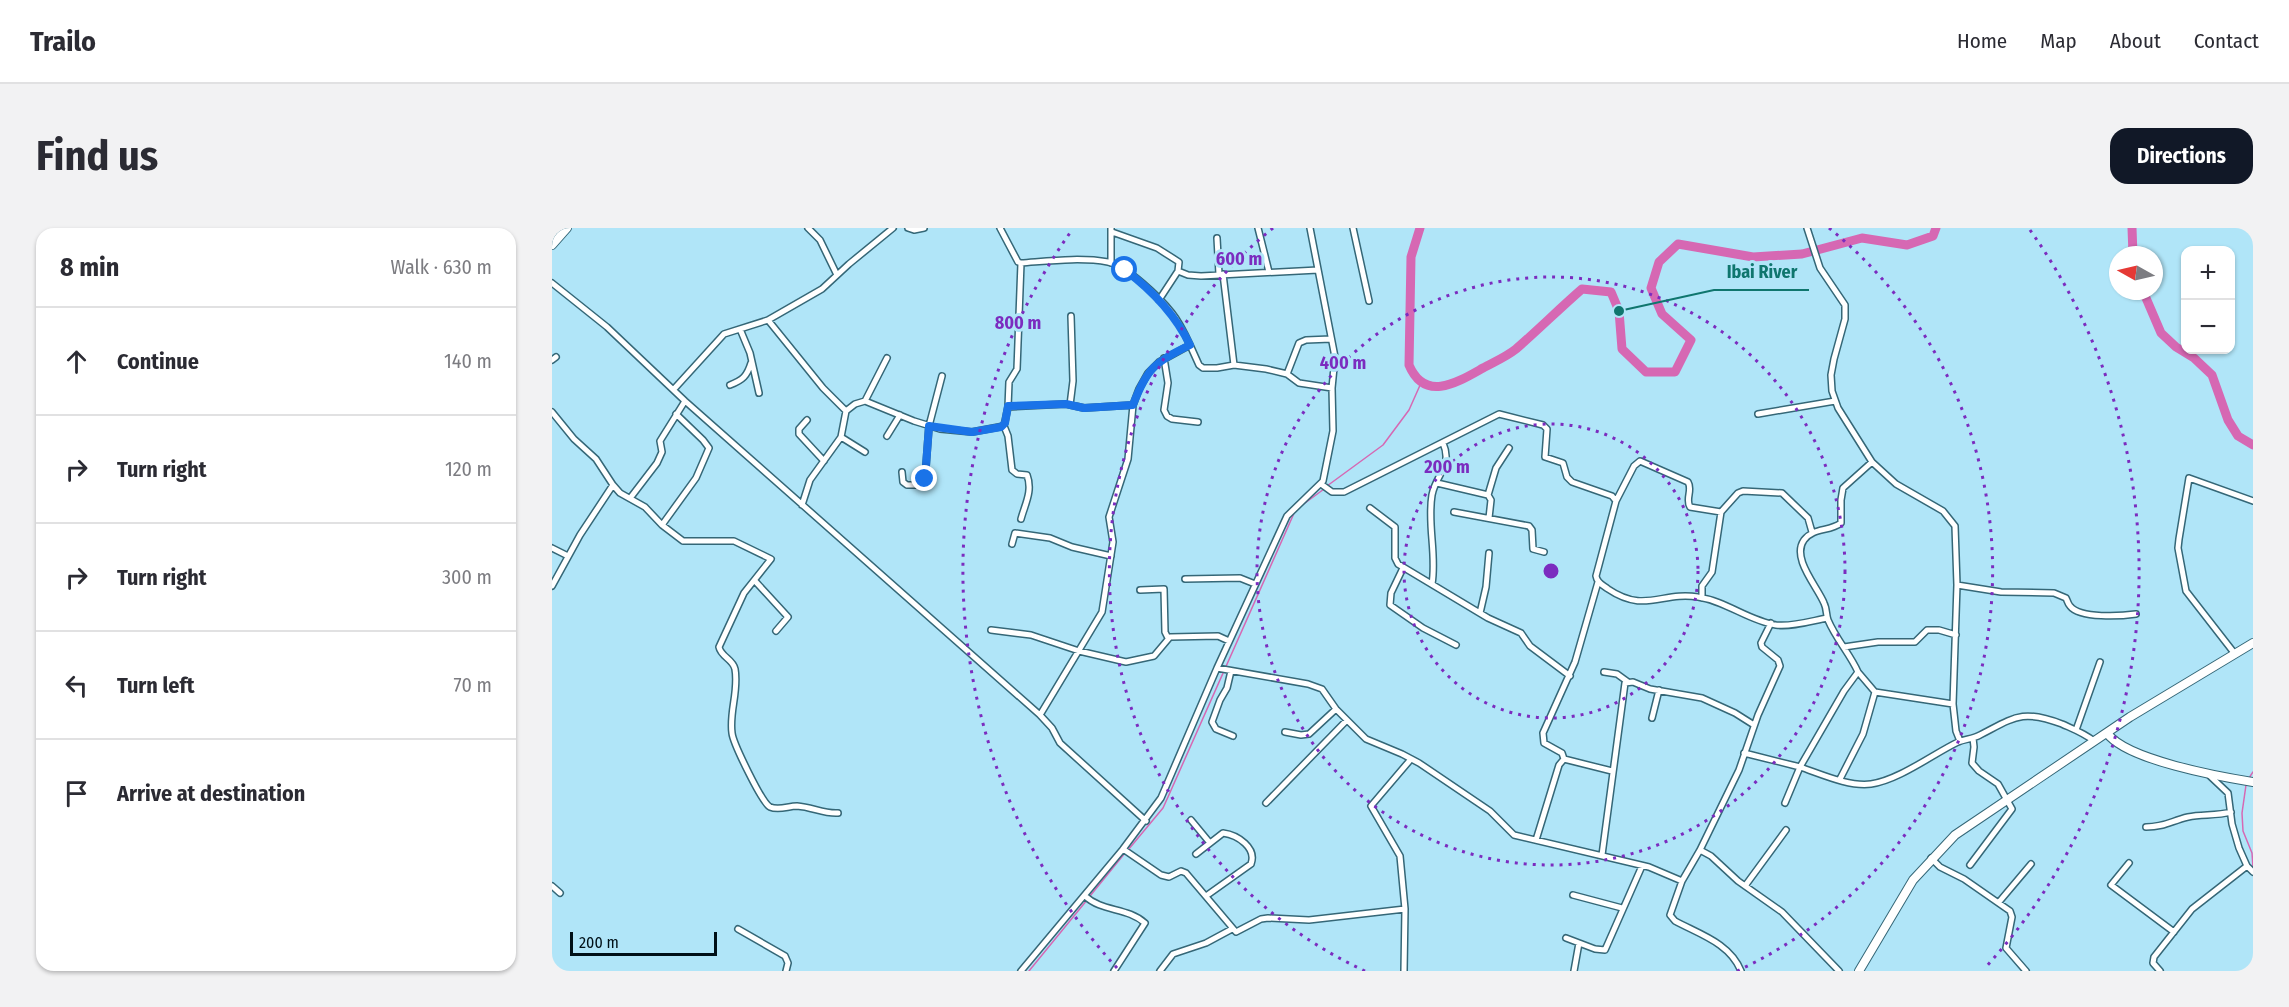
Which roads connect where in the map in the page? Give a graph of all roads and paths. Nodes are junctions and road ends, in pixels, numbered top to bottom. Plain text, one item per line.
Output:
1 (567, 228) edge
2 (808, 228) edge
3 (893, 228) edge
4 (908, 228) edge
5 (924, 228) edge
6 (1000, 228) edge
7 (1258, 228) edge
8 (1310, 228) edge
9 (1353, 228) edge
10 (1112, 230) edge
11 (1808, 231) edge
12 (1217, 238) dead end
13 (552, 245) edge
14 (1021, 263) junction
15 (1111, 263) junction
16 (1318, 270) junction
17 (1178, 271) junction
18 (1269, 272) junction
19 (1221, 274) junction
20 (837, 276) junction
21 (552, 283) edge
22 (1160, 300) junction
23 (1369, 301) dead end
24 (1071, 316) dead end
25 (768, 320) junction
26 (740, 329) junction
27 (1331, 339) junction
28 (1190, 345) junction
29 (887, 358) dead end
30 (1164, 358) junction
31 (751, 361) junction
32 (1234, 365) junction
33 (1287, 374) junction
34 (942, 376) dead end
35 (730, 385) dead end
36 (1332, 388) junction
37 (674, 389) junction
38 (759, 393) dead end
39 (865, 401) junction
40 (1835, 401) junction
41 (683, 402) junction
42 (1070, 405) junction
43 (1133, 405) junction
44 (1008, 406) junction
45 (552, 411) edge
46 (846, 411) junction
47 (677, 412) junction
48 (1758, 414) dead end
49 (900, 415) junction
50 (807, 420) dead end
51 (1198, 422) dead end
52 (929, 426) junction
53 (1004, 426) junction
54 (887, 436) dead end
55 (842, 437) junction
56 (1443, 443) junction
57 (1509, 448) dead end
58 (865, 452) dead end
59 (824, 461) junction
60 (1872, 462) junction
61 (902, 472) dead end
62 (1437, 483) junction
63 (613, 485) junction
64 (1324, 487) junction
65 (1488, 495) junction
66 (631, 497) junction
67 (1616, 501) junction
68 (2253, 501) edge
69 (802, 505) junction
70 (1370, 508) dead end
71 (1454, 512) dead end
72 (1721, 512) junction
73 (1489, 518) junction
74 (1021, 519) dead end
75 (662, 525) junction
76 (1812, 532) junction
77 (1012, 544) dead end
78 (552, 548) edge
79 (1544, 552) dead end
80 (1490, 553) dead end
81 (568, 556) junction
82 (1111, 556) junction
83 (1403, 568) junction
84 (1185, 579) dead end
85 (754, 581) junction
86 (1598, 582) junction
87 (1255, 584) junction
88 (1432, 584) junction
89 (1957, 585) junction
90 (552, 586) edge
91 (1140, 590) dead end
92 (1702, 598) junction
93 (1480, 613) junction
94 (2136, 614) dead end
95 (1827, 618) junction
96 (1771, 623) junction
97 (991, 630) dead end
98 (776, 631) dead end
99 (1956, 635) junction
100 (1168, 638) junction
101 (1229, 641) junction
102 (2253, 644) edge
103 (1456, 645) dead end
104 (1844, 647) junction
105 (1080, 651) junction
106 (2235, 654) junction
107 (2100, 662) dead end
108 (1219, 668) junction
109 (1230, 670) junction
110 (1604, 672) dead end
111 (1858, 672) junction
112 (1570, 676) junction
113 (1628, 682) junction
114 (1659, 690) junction
115 (1875, 692) junction
116 (1953, 704) junction
117 (1336, 709) junction
118 (1040, 715) junction
119 (1652, 718) dead end
120 (1347, 720) junction
121 (1754, 725) junction
122 (2076, 730) junction
123 (1285, 732) dead end
124 (2107, 733) junction
125 (1233, 736) dead end
126 (1973, 738) junction
127 (1960, 741) junction
128 (2094, 741) junction
129 (1744, 753) junction
130 (1411, 759) junction
131 (1564, 759) junction
132 (1800, 767) junction
133 (1612, 771) junction
134 (2210, 775) junction
135 (1840, 779) junction
136 (2253, 782) edge
137 (2007, 798) junction
138 (1266, 803) dead end
139 (1785, 803) dead end
140 (2231, 812) junction
141 (838, 813) dead end
142 (1191, 820) dead end
143 (1146, 821) junction
144 (2146, 827) dead end
145 (1786, 830) dead end
146 (1536, 840) junction
147 (1210, 843) junction
148 (1123, 849) junction
149 (1700, 850) junction
150 (1196, 854) dead end
151 (1602, 855) junction
152 (1931, 858) junction
153 (2129, 862) dead end
154 (2031, 864) dead end
155 (1970, 865) dead end
156 (1642, 866) junction
157 (2247, 866) junction
158 (2253, 872) edge
159 (1682, 881) junction
160 (1745, 885) junction
161 (552, 886) edge
162 (560, 892) dead end
163 (1574, 895) dead end
164 (1206, 896) junction
165 (1086, 897) junction
166 (1999, 902) junction
167 (1622, 908) junction
168 (1405, 909) junction
169 (738, 929) dead end
170 (1232, 929) junction
171 (2174, 933) junction
172 (1566, 938) dead end
173 (1579, 944) junction
174 (786, 971) edge
175 (1021, 971) edge
176 (1114, 971) edge
177 (1160, 971) edge
178 (1404, 971) edge
179 (1574, 971) edge
180 (1741, 971) edge
181 (1839, 971) edge
182 (1858, 971) edge
183 (2026, 971) edge
184 (2160, 971) edge

1 - 13 street
2 - 20 street
3 - 20 street
4 - 5 street
6 - 14 street
7 - 18 street
8 - 16 street
9 - 23 street
10 - 15 street
10 - 17 street
11 - 40 street
12 - 19 street
14 - 15 street
14 - 44 street
15 - 22 street
16 - 18 street
16 - 27 street
17 - 19 street
17 - 22 street
18 - 19 street
19 - 32 street
20 - 25 street
21 - 37 street
22 - 28 street
24 - 42 street
25 - 26 street
25 - 46 street
26 - 31 street
26 - 37 street
27 - 33 street
27 - 36 street
28 - 30 street
28 - 32 street
29 - 39 street
30 - 43 street
30 - 51 street
31 - 35 street
31 - 38 street
32 - 33 street
33 - 36 street
34 - 52 street
36 - 64 street
37 - 41 street
39 - 46 street
39 - 49 street
40 - 48 street
40 - 60 street
41 - 47 street
41 - 69 street
42 - 43 street
42 - 44 street
43 - 82 street
44 - 53 street
45 - 63 street
46 - 55 street
47 - 66 street
47 - 75 street
49 - 52 street
49 - 54 street
50 - 59 street
52 - 53 street
52 - 61 street
53 - 74 street
55 - 58 street
55 - 59 street
56 - 62 street
56 - 64 street
56 - 67 street
57 - 65 street
59 - 69 street
60 - 76 street
60 - 89 street
62 - 65 street
62 - 88 street
63 - 66 street
63 - 81 street
64 - 87 street
65 - 73 street
66 - 75 street
67 - 72 street
67 - 86 street
68 - 106 street
69 - 118 street
70 - 83 street
71 - 73 street
72 - 76 street
72 - 92 street
73 - 79 street
75 - 85 street
76 - 95 street
77 - 82 street
78 - 81 street
80 - 93 street
81 - 90 street
82 - 105 street
83 - 88 street
83 - 103 street
84 - 87 street
85 - 98 street
85 - 141 street
86 - 92 street
86 - 112 street
87 - 101 street
88 - 93 street
89 - 94 street
89 - 99 street
91 - 100 street
92 - 96 street
93 - 112 street
95 - 96 street
95 - 104 street
96 - 121 street
97 - 105 street
99 - 104 street
99 - 116 street
100 - 101 street
100 - 105 street
101 - 108 street
102 - 106 street
104 - 111 street
105 - 118 street
106 - 124 street
107 - 122 street
108 - 109 street
108 - 143 street
109 - 117 street
109 - 125 street
110 - 113 street
111 - 115 street
111 - 132 street
112 - 131 street
113 - 114 street
113 - 133 street
114 - 119 street
114 - 121 street
115 - 116 street
115 - 135 street
116 - 127 street
117 - 120 street
117 - 123 street
118 - 143 street
120 - 130 street
120 - 138 street
121 - 129 street
122 - 126 street
122 - 128 street
124 - 128 street
124 - 134 street
126 - 127 street
126 - 137 street
127 - 135 street
128 - 137 street
129 - 132 street
129 - 149 street
130 - 146 street
130 - 168 street
131 - 133 street
131 - 146 street
132 - 135 street
132 - 139 street
133 - 151 street
134 - 136 street
134 - 140 street
137 - 152 street
137 - 155 street
140 - 144 street
140 - 157 street
142 - 147 street
143 - 148 street
145 - 160 street
146 - 151 street
147 - 150 street
147 - 164 street
148 - 164 street
148 - 165 street
149 - 159 street
149 - 160 street
151 - 156 street
152 - 166 street
152 - 182 street
153 - 171 street
154 - 166 street
156 - 159 street
156 - 167 street
157 - 158 street
157 - 171 street
159 - 180 street
160 - 181 street
161 - 162 street
163 - 167 street
164 - 170 street
165 - 175 street
165 - 176 street
166 - 183 street
167 - 173 street
168 - 170 street
168 - 178 street
169 - 174 street
170 - 177 street
171 - 184 street
172 - 173 street
173 - 179 street

